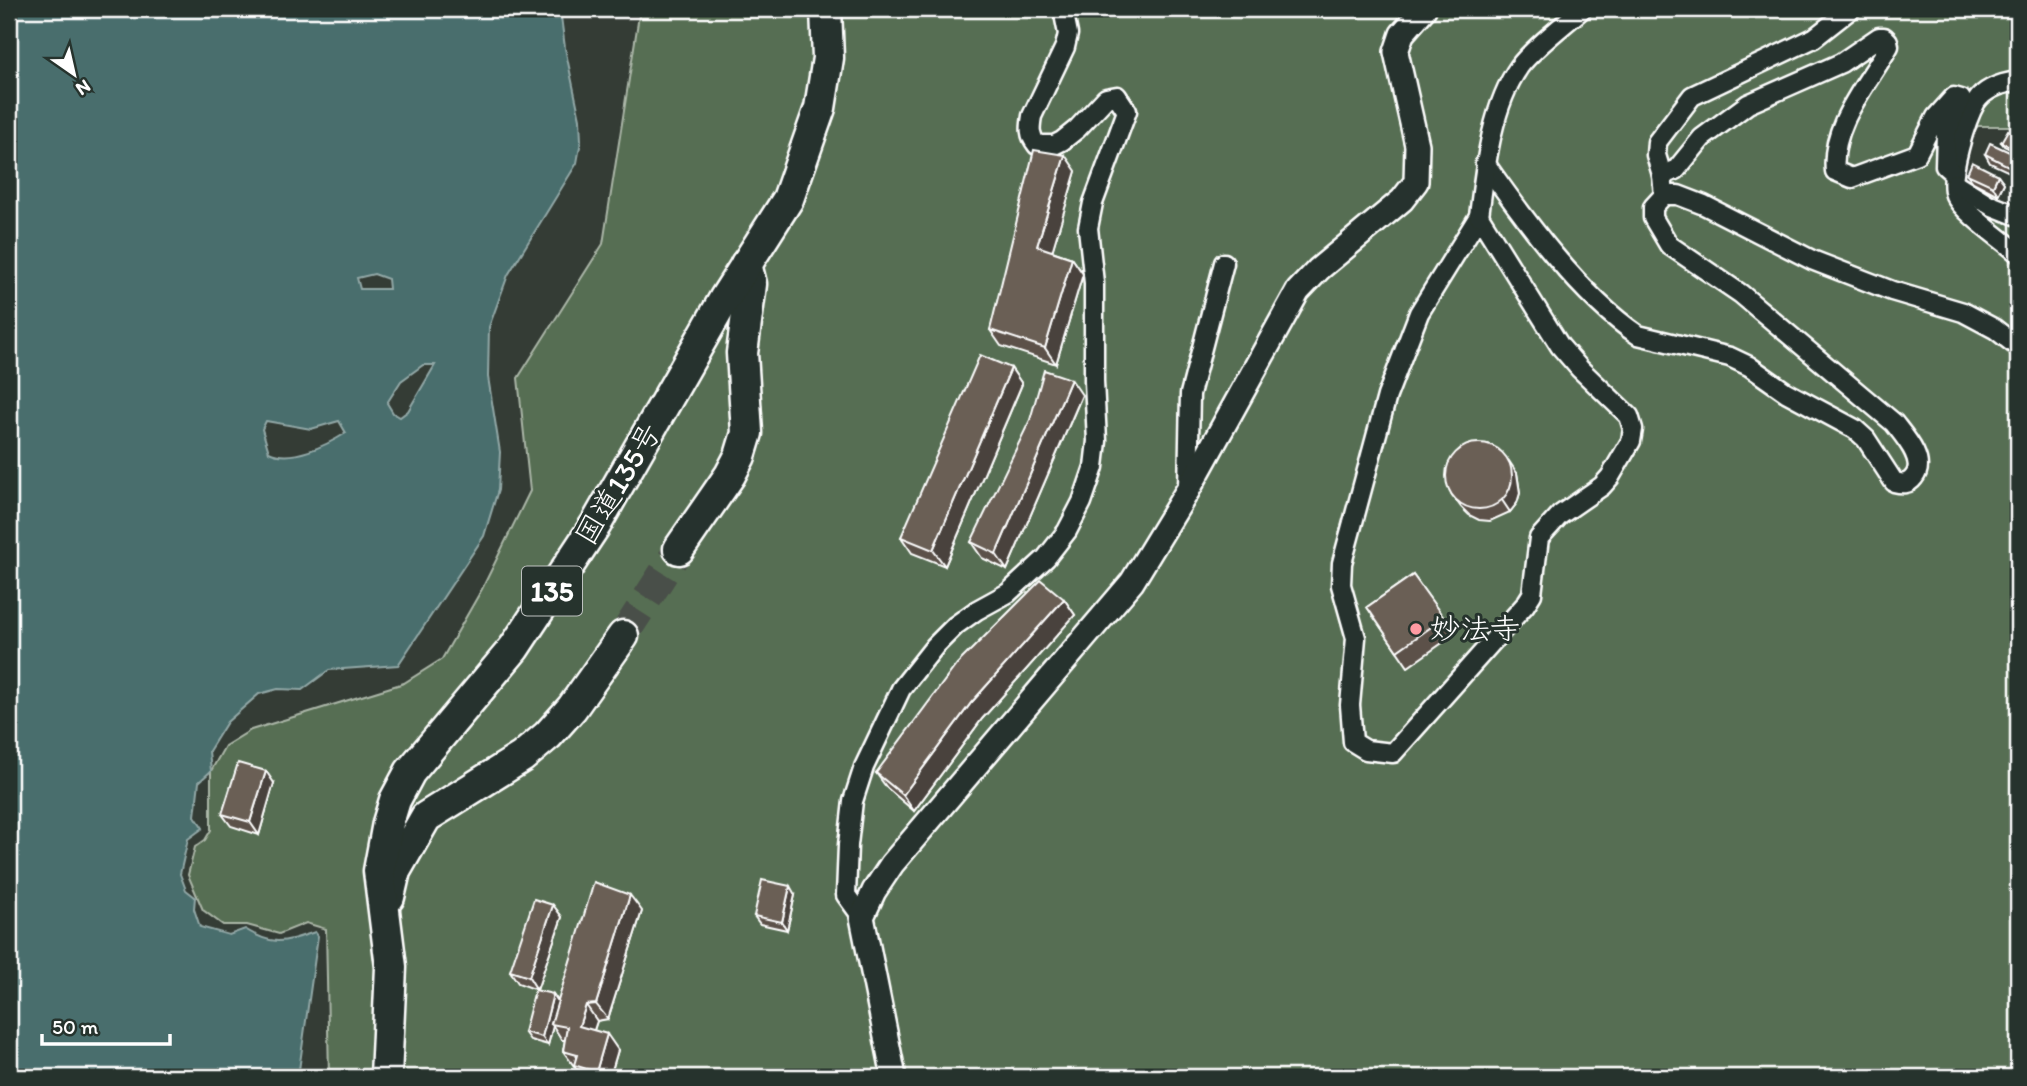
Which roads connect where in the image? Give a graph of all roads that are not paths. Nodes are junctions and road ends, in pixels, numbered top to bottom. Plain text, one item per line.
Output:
1 (826, 9) edge
2 (1063, 9) edge
3 (1424, 9) edge
4 (1582, 9) edge
5 (1851, 9) edge
6 (2018, 81) edge
7 (1485, 163) junction
8 (1662, 175) junction
9 (1954, 178) junction
10 (1664, 195) junction
11 (1479, 216) junction
12 (2018, 216) edge
13 (2018, 253) edge
14 (1224, 263) dead end
15 (746, 264) junction
16 (2018, 347) edge
17 (1188, 490) junction
18 (679, 549) tunnel mouth
19 (623, 636) tunnel mouth
20 (384, 916) junction
21 (862, 917) junction
22 (386, 1077) edge
23 (894, 1077) edge

1 - 15 highway, 国道135号 / 135
2 - 21 street
3 - 17 street
4 - 7 street
5 - 8 street
6 - 9 street
7 - 10 street
7 - 11 street
8 - 9 street
8 - 10 street
9 - 12 street
9 - 13 street
10 - 16 street
11 - 11 street
14 - 17 street
15 - 18 highway
15 - 20 highway, 国道135号 / 135
17 - 21 street
19 - 20 highway, 国道135号 / 135
20 - 22 highway, 国道135号 / 135
21 - 23 street

